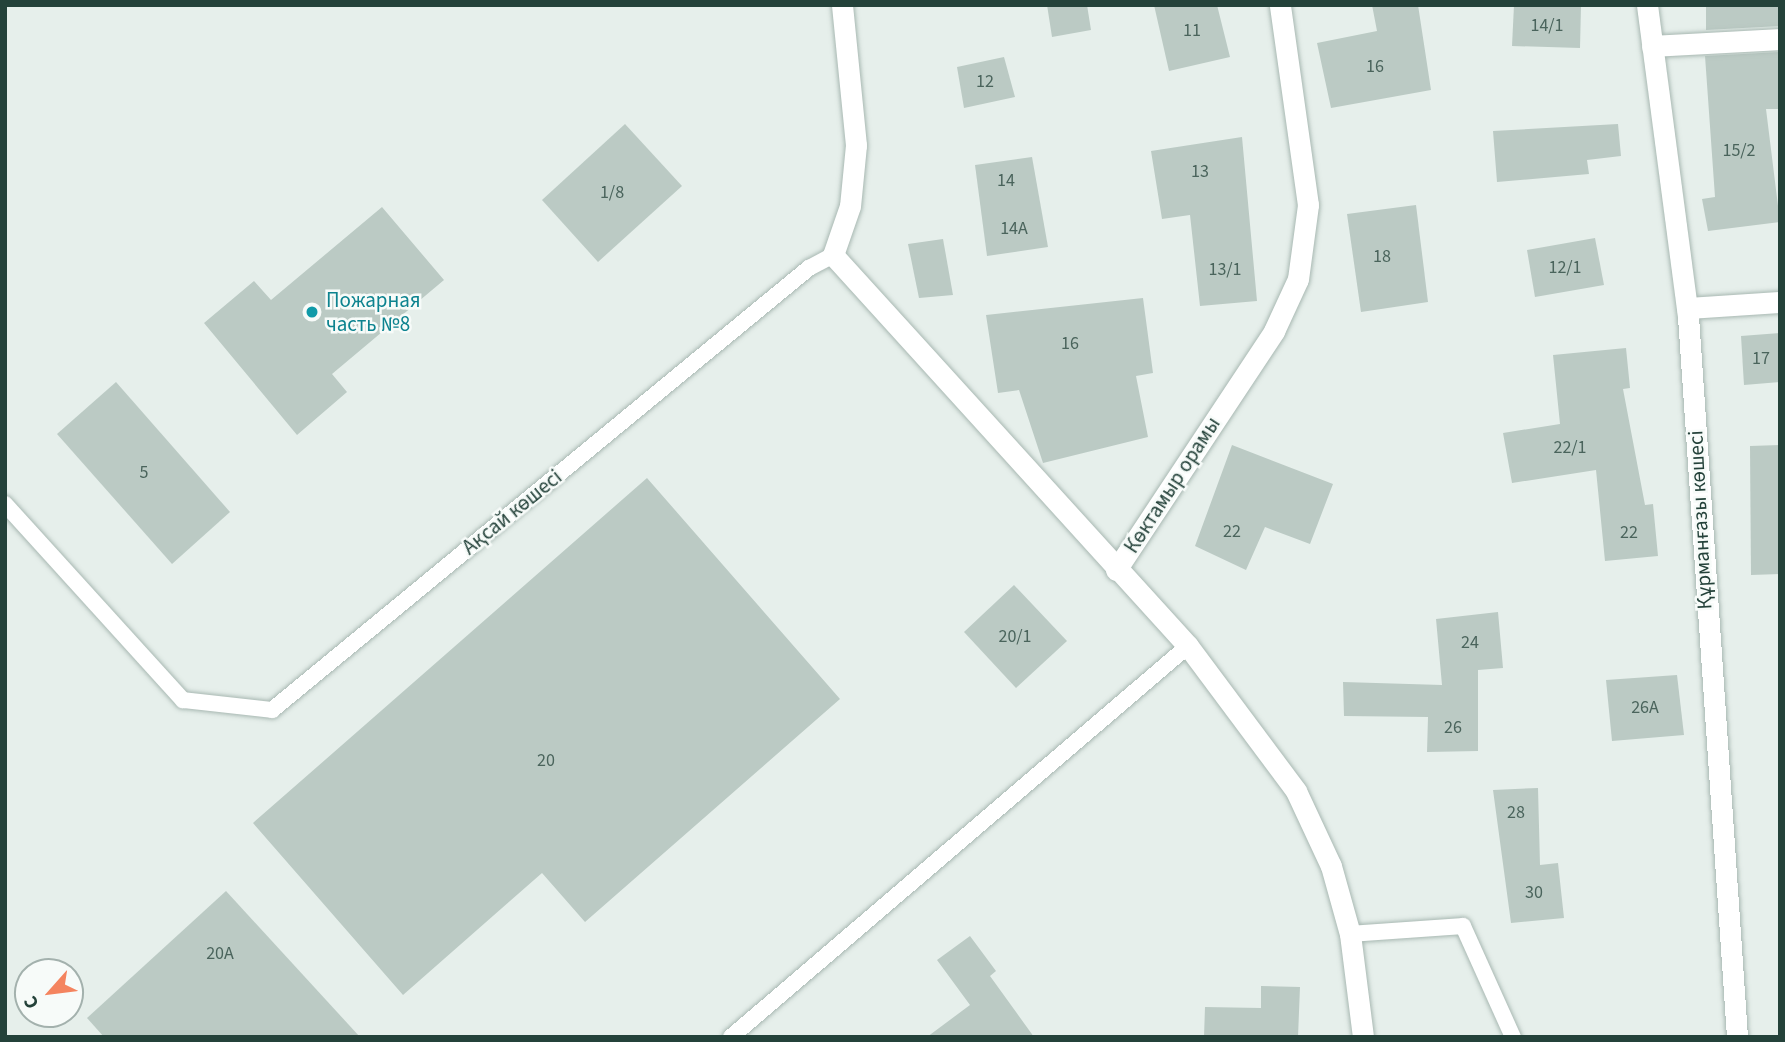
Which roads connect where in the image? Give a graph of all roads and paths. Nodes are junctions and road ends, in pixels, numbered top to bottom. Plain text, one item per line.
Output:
1 (842, 5) edge
2 (1280, 5) edge
3 (1647, 5) edge
4 (1780, 38) edge
5 (1652, 46) junction
6 (833, 256) junction
7 (1780, 302) edge
8 (1687, 308) junction
9 (5, 504) edge
10 (1116, 570) junction
11 (1188, 646) junction
12 (1350, 934) junction
13 (731, 1037) edge
14 (1363, 1037) edge
15 (1513, 1037) edge
16 (1737, 1037) edge

1 - 6 street
2 - 10 street, Көктамыр орамы
3 - 5 street, Құрманғазы көшесі
4 - 5 street
5 - 8 street, Құрманғазы көшесі
6 - 9 lane, Ақсай көшесі
6 - 10 street
7 - 8 street
8 - 16 street, Құрманғазы көшесі
10 - 11 street, Көктамыр орамы
11 - 12 street, Көктамыр орамы
11 - 13 lane
12 - 14 street, Көктамыр орамы
12 - 15 lane

